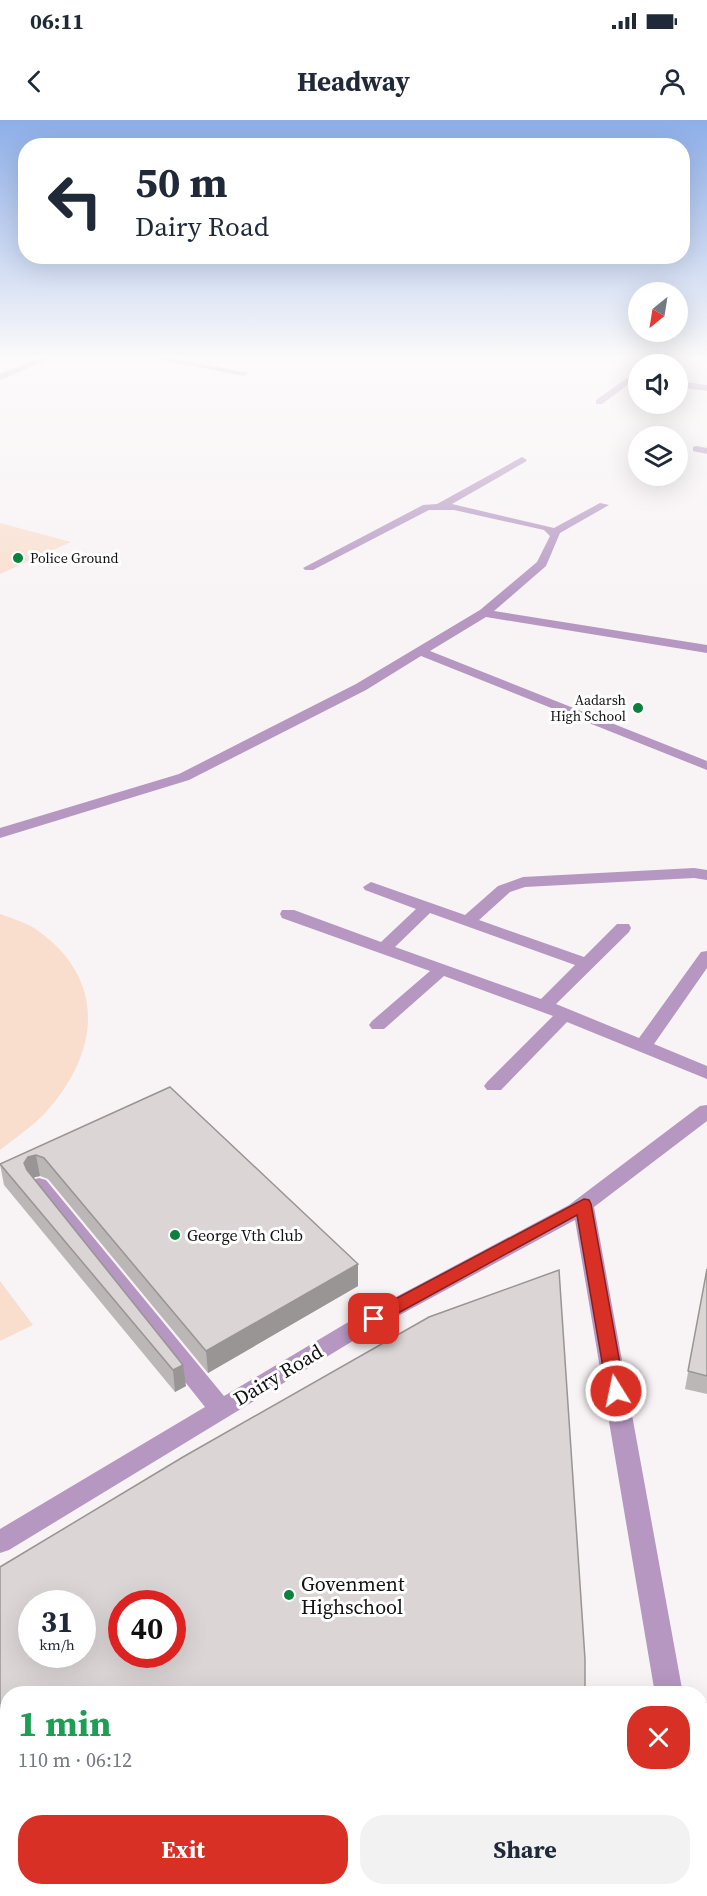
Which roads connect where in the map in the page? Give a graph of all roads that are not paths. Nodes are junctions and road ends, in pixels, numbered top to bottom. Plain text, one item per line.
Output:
1 (696, 449) dead end
2 (707, 451) edge
3 (522, 460) dead end
4 (604, 505) dead end
5 (441, 506) junction
6 (555, 532) junction
7 (309, 568) dead end
8 (484, 613) junction
9 (707, 649) edge
10 (420, 652) junction
11 (707, 766) edge
12 (0, 833) edge
13 (707, 875) edge
14 (371, 887) dead end
15 (426, 908) junction
16 (288, 914) dead end
17 (466, 922) junction
18 (623, 928) dead end
19 (384, 948) junction
20 (707, 956) edge
21 (585, 963) junction
22 (442, 969) junction
23 (544, 1006) junction
24 (565, 1014) junction
25 (378, 1025) dead end
26 (644, 1045) junction
27 (707, 1073) edge
28 (494, 1086) dead end
29 (707, 1111) edge
30 (39, 1185) edge
31 (584, 1204) junction
32 (221, 1409) junction
33 (0, 1542) edge
34 (668, 1686) edge

1 - 2 street
3 - 5 street
4 - 6 street
5 - 6 street
5 - 7 street
6 - 8 street
8 - 9 street
8 - 10 street
10 - 11 street
10 - 12 street
13 - 17 street
14 - 15 street
15 - 17 street
15 - 19 street
16 - 19 street
17 - 21 street
18 - 21 street
19 - 22 street
20 - 26 street
21 - 23 street
22 - 23 street
22 - 25 street
23 - 24 street
24 - 26 street
24 - 28 street
26 - 27 street
29 - 31 street, Dairy Road
30 - 32 street
31 - 32 street, Dairy Road
31 - 34 street
32 - 33 street, Dairy Road

